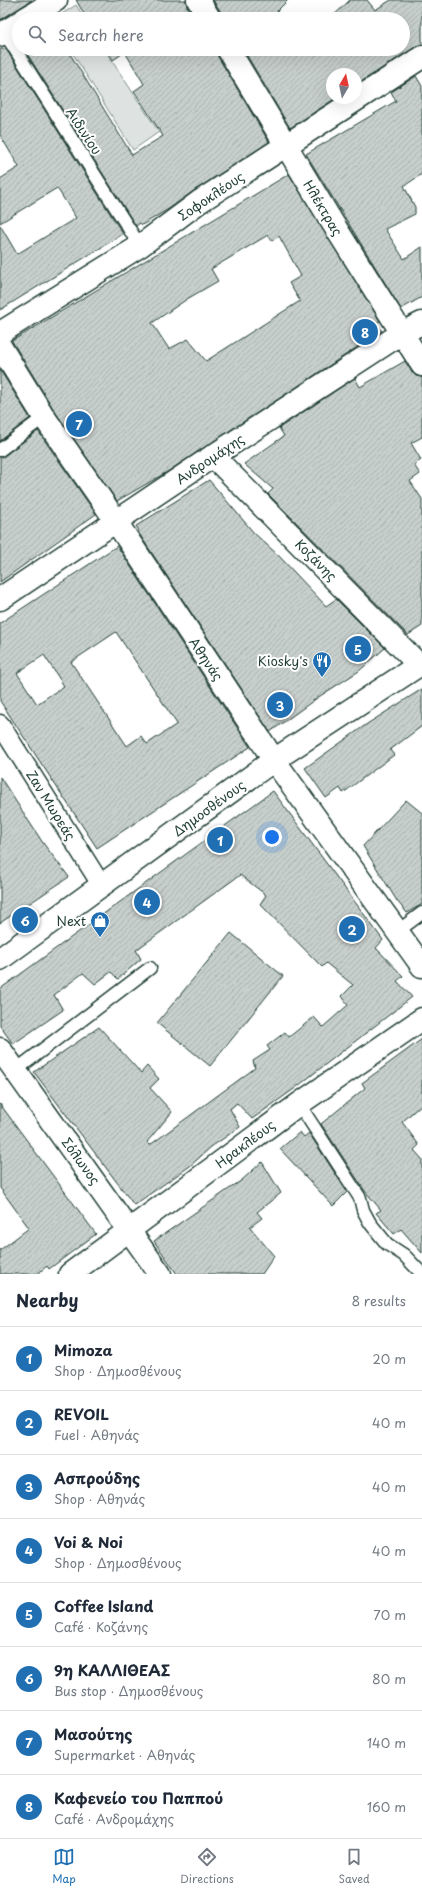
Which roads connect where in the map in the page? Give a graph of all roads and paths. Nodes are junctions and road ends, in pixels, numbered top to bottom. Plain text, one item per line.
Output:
1 (56, 0) edge
2 (36, 12) edge
3 (24, 56) edge
4 (232, 56) edge
5 (422, 57) edge
6 (286, 146) junction
7 (140, 246) junction
8 (422, 323) edge
9 (402, 333) junction
10 (0, 334) edge
11 (0, 346) edge
12 (422, 365) edge
13 (44, 417) junction
14 (0, 450) edge
15 (214, 456) junction
16 (116, 523) junction
17 (0, 600) edge
18 (420, 664) edge
19 (0, 724) edge
20 (274, 760) junction
21 (102, 886) junction
22 (422, 913) edge
23 (398, 931) junction
24 (0, 958) edge
25 (422, 966) edge
26 (150, 968) dead end
27 (422, 1019) edge
28 (0, 1049) edge
29 (16, 1070) junction
30 (299, 1104) junction
31 (130, 1229) junction
32 (70, 1274) edge
33 (160, 1274) edge
34 (422, 1274) edge

1 - 2 street
3 - 7 lane, Αιδινίου
4 - 6 street, Ηλέκτρας
5 - 6 street, Σοφοκλέους
6 - 7 street, Σοφοκλέους
6 - 9 street, Ηλέκτρας
7 - 10 street, Σοφοκλέους
8 - 9 street, Ανδρομάχης
9 - 12 street, Ηλέκτρας
9 - 15 street, Ανδρομάχης
11 - 13 street, Αθηνάς
13 - 14 lane
13 - 16 street, Αθηνάς
15 - 16 street, Ανδρομάχης
15 - 18 street, Κοζάνης
16 - 17 street, Ανδρομάχης
16 - 20 street, Αθηνάς
18 - 20 street, Δημοσθένους
19 - 21 street, Ζαν Μωρεάς
20 - 21 street, Δημοσθένους
20 - 23 street, Αθηνάς
21 - 24 street, Δημοσθένους
22 - 23 lane
23 - 25 street, Αθηνάς
26 - 29 lane
27 - 30 street, Ηρακλέους
28 - 29 street, Σόλωνος
29 - 31 street, Σόλωνος
30 - 31 street, Ηρακλέους
30 - 34 lane
31 - 32 street, Ηρακλέους
31 - 33 street, Σόλωνος

